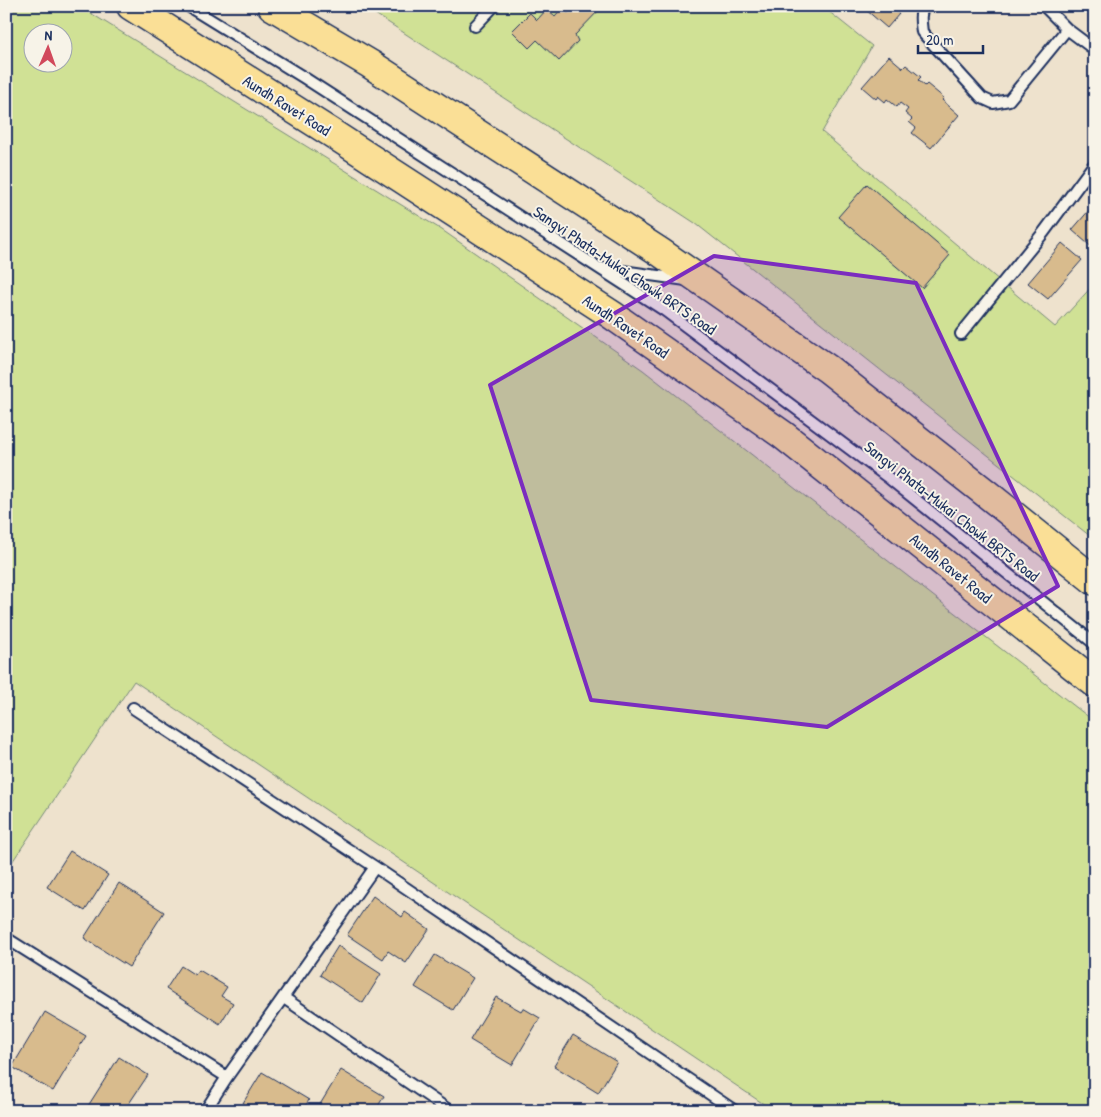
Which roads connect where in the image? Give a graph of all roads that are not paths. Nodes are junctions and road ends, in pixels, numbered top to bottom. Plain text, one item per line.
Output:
1 (131, 6) edge
2 (188, 6) edge
3 (272, 6) edge
4 (494, 6) edge
5 (924, 6) edge
6 (1044, 6) edge
7 (475, 26) dead end
8 (1067, 29) junction
9 (1095, 50) edge
10 (1095, 163) edge
11 (598, 268) junction
12 (704, 282) junction
13 (961, 334) dead end
14 (1095, 581) edge
15 (1095, 644) edge
16 (1095, 683) edge
17 (133, 708) dead end
18 (375, 867) junction
19 (6, 938) edge
20 (284, 998) junction
21 (227, 1077) junction
22 (205, 1111) edge
23 (450, 1111) edge
24 (736, 1111) edge

1 - 16 main road, Aundh Ravet Road
2 - 11 lane, Sangvi Phata-Mukai Chowk BRTS Road
3 - 12 main road
4 - 7 lane
5 - 8 lane
6 - 8 lane
8 - 9 lane
10 - 13 lane
11 - 12 lane
11 - 15 lane, Sangvi Phata-Mukai Chowk BRTS Road
12 - 14 main road
17 - 18 lane
18 - 20 lane
18 - 24 lane
19 - 21 lane
20 - 21 lane
20 - 23 lane
21 - 22 lane

